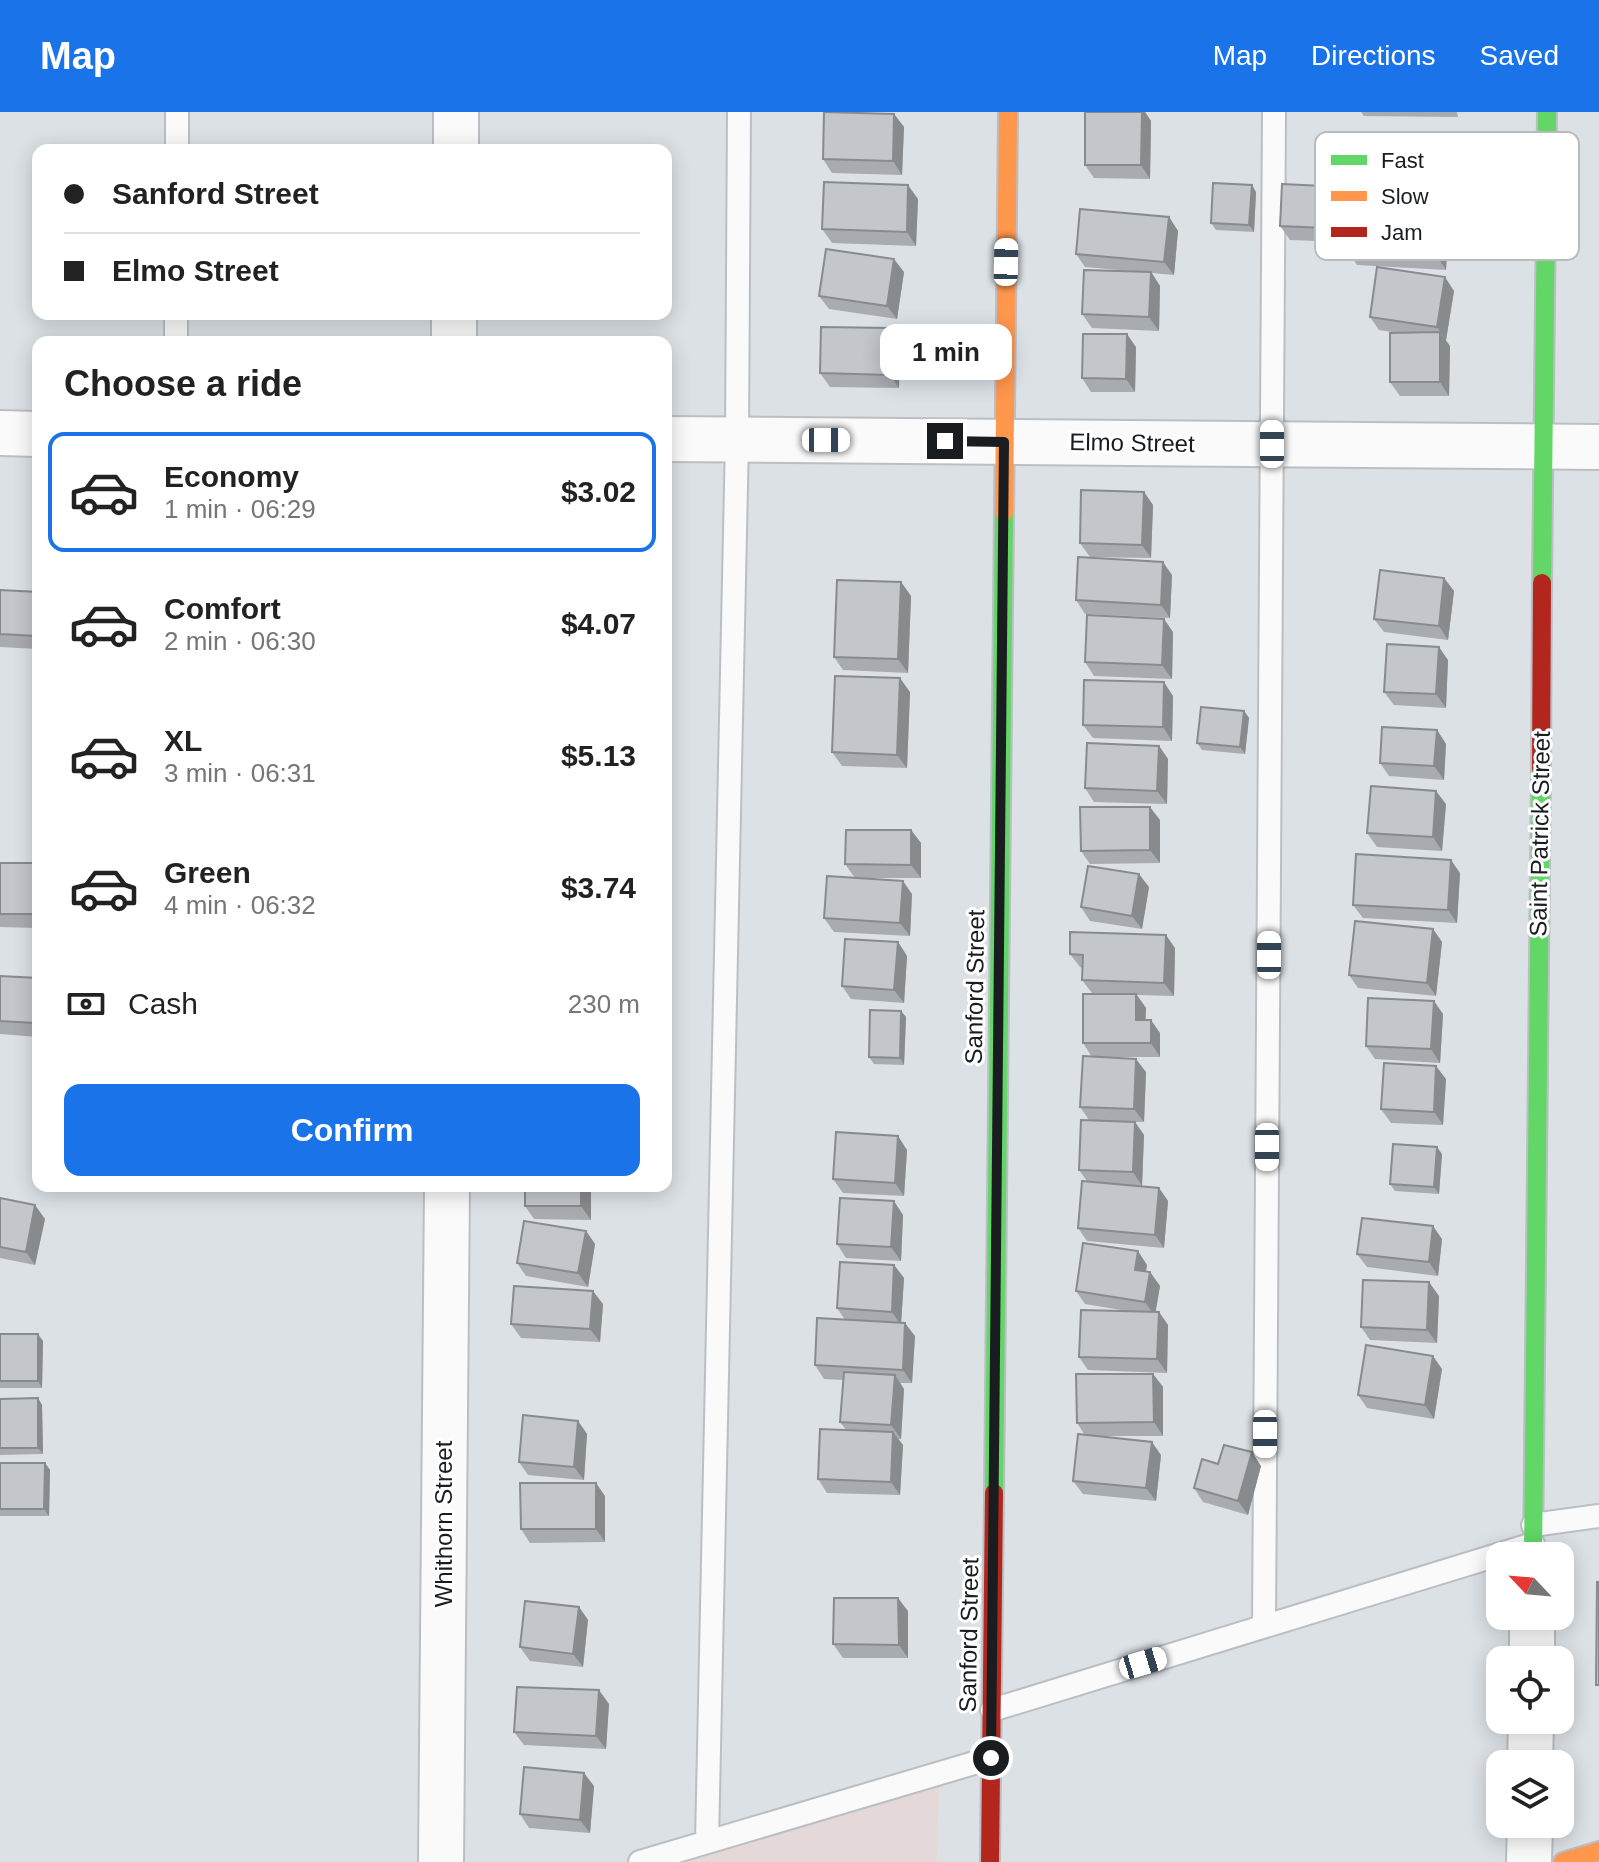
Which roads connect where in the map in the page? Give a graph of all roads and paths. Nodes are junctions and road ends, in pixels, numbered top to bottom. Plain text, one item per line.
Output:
1 (177, 112) edge
2 (456, 112) edge
3 (739, 112) edge
4 (1008, 112) edge
5 (1274, 112) edge
6 (1547, 112) edge
7 (1547, 132) edge
8 (177, 144) edge
9 (456, 144) edge
10 (1546, 260) edge
11 (0, 433) edge
12 (32, 434) edge
13 (672, 439) edge
14 (737, 439) junction
15 (1004, 442) junction
16 (1272, 444) junction
17 (1544, 447) junction
18 (1599, 447) edge
19 (447, 1192) edge
20 (1599, 1516) edge
21 (1533, 1542) edge
22 (1486, 1557) edge
23 (1264, 1626) junction
24 (992, 1710) junction
25 (991, 1758) junction
26 (1530, 1838) edge
27 (707, 1842) junction
28 (1599, 1851) edge
29 (441, 1862) edge
30 (640, 1862) edge
31 (990, 1862) edge
32 (1529, 1862) edge
33 (1563, 1862) edge

1 - 8 lane
2 - 9 street
3 - 14 lane
4 - 15 street, Sanford Street
5 - 16 lane
6 - 7 street, Saint Patrick Street
10 - 17 street, Saint Patrick Street
11 - 12 street
13 - 14 street, Elmo Street
14 - 15 street, Elmo Street
14 - 27 lane
15 - 16 street, Elmo Street
15 - 24 street, Sanford Street
16 - 17 street, Elmo Street
16 - 23 lane
17 - 18 street, Elmo Street
17 - 21 street, Saint Patrick Street
19 - 29 street, Whithorn Street
20 - 21 lane
22 - 23 lane
23 - 24 lane
24 - 25 street, Sanford Street
25 - 27 lane
25 - 31 street, Sanford Street
26 - 32 street
27 - 30 lane
28 - 33 street

